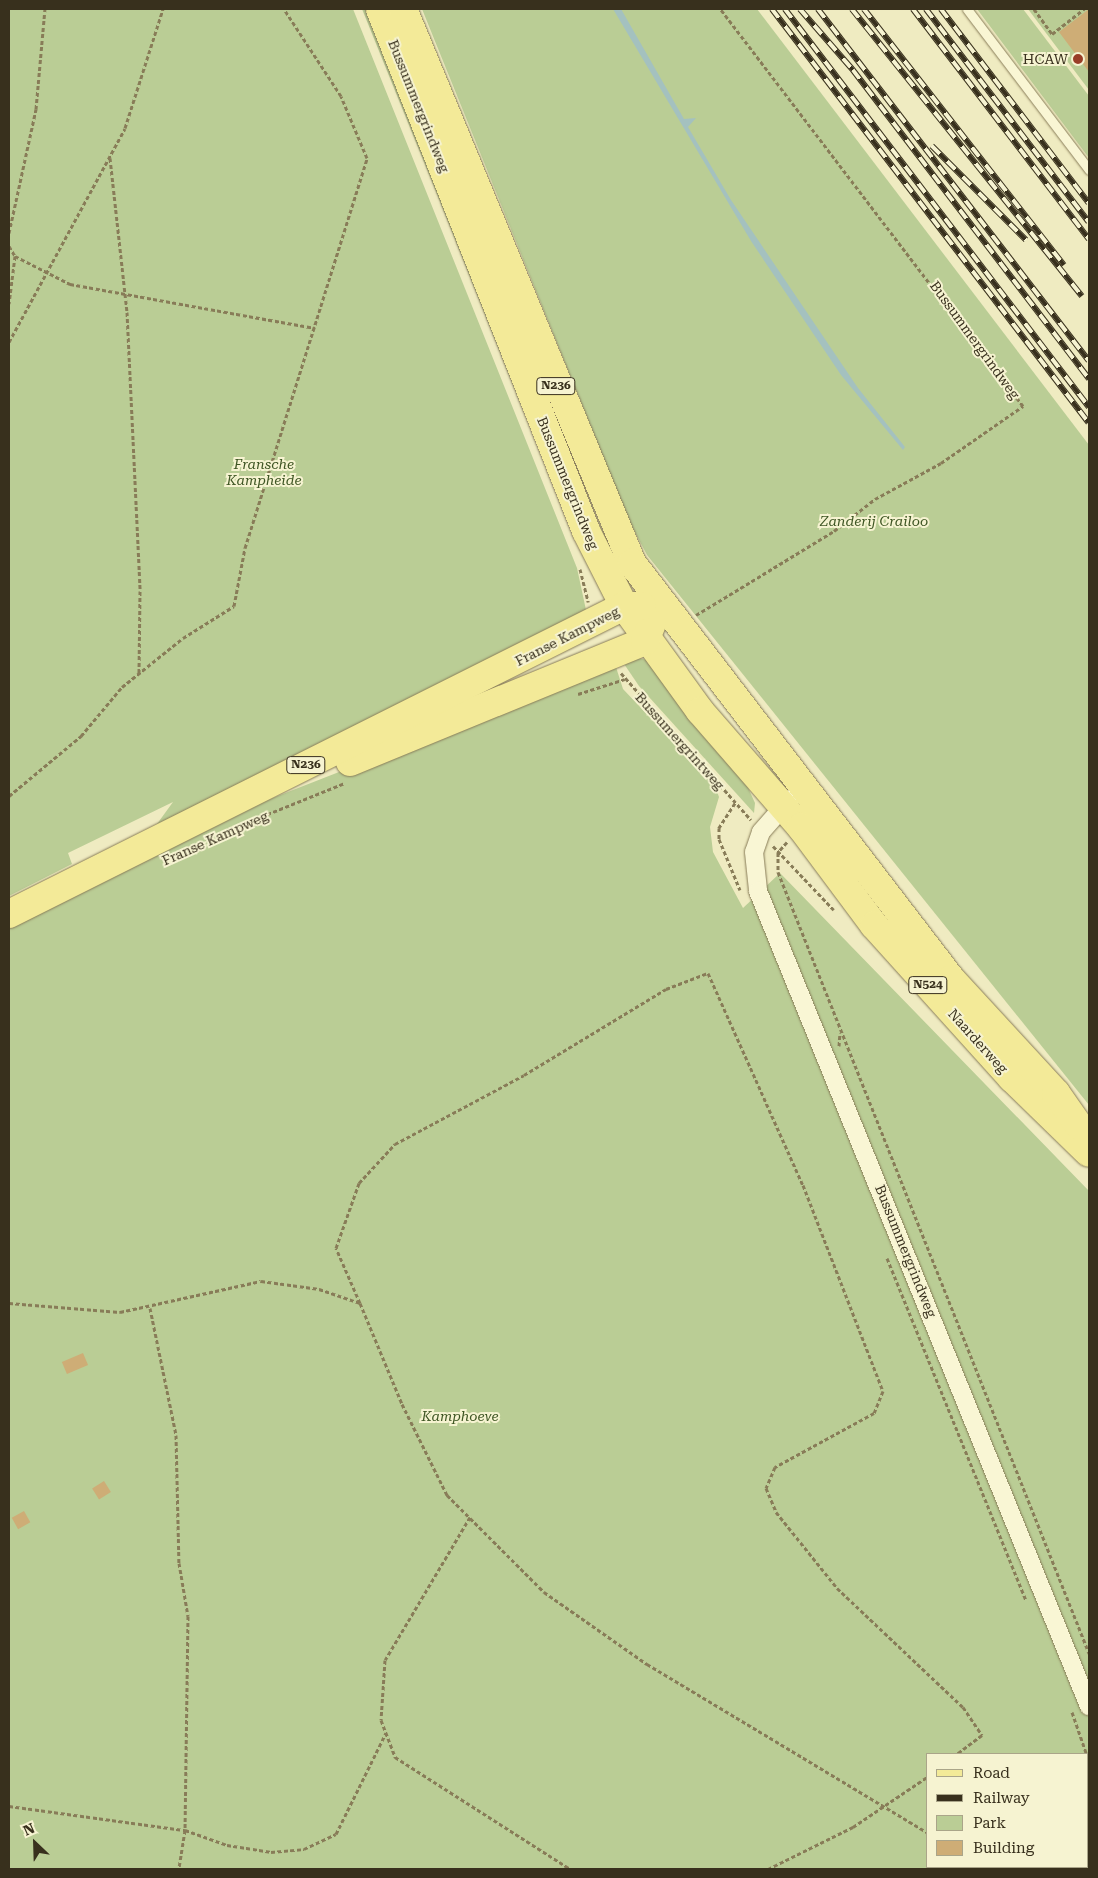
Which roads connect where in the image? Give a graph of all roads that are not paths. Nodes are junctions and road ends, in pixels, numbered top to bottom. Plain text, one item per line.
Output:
1 (380, 9) edge
2 (403, 9) edge
3 (967, 9) edge
4 (454, 163) junction
5 (1089, 170) edge
6 (661, 605) junction
7 (624, 606) junction
8 (645, 640) junction
9 (804, 788) junction
10 (782, 805) junction
11 (197, 822) junction
12 (9, 914) edge
13 (1089, 1140) edge
14 (1089, 1152) edge
15 (1088, 1703) edge

1 - 4 main road, Bussummergrindweg
2 - 4 main road, Bussummergrindweg
3 - 5 lane
4 - 6 main road, Bussummergrindweg / N236
4 - 7 main road, Bussummergrindweg / N236
6 - 7 main road, Franse Kampweg / N236
6 - 8 main road
6 - 9 main road, Bussummergrindweg / N524
7 - 8 main road, Bussummergrindweg / N236
7 - 11 main road, Franse Kampweg / N236
8 - 10 main road, Bussummergrindweg / N524
8 - 11 main road, Franse Kampweg / N236
9 - 10 street, Bussummergrindweg
9 - 13 main road, Naarderweg / N524
10 - 14 main road, Naarderweg / N524
10 - 15 street, Bussummergrindweg
11 - 12 main road, Franse Kampweg / N236

